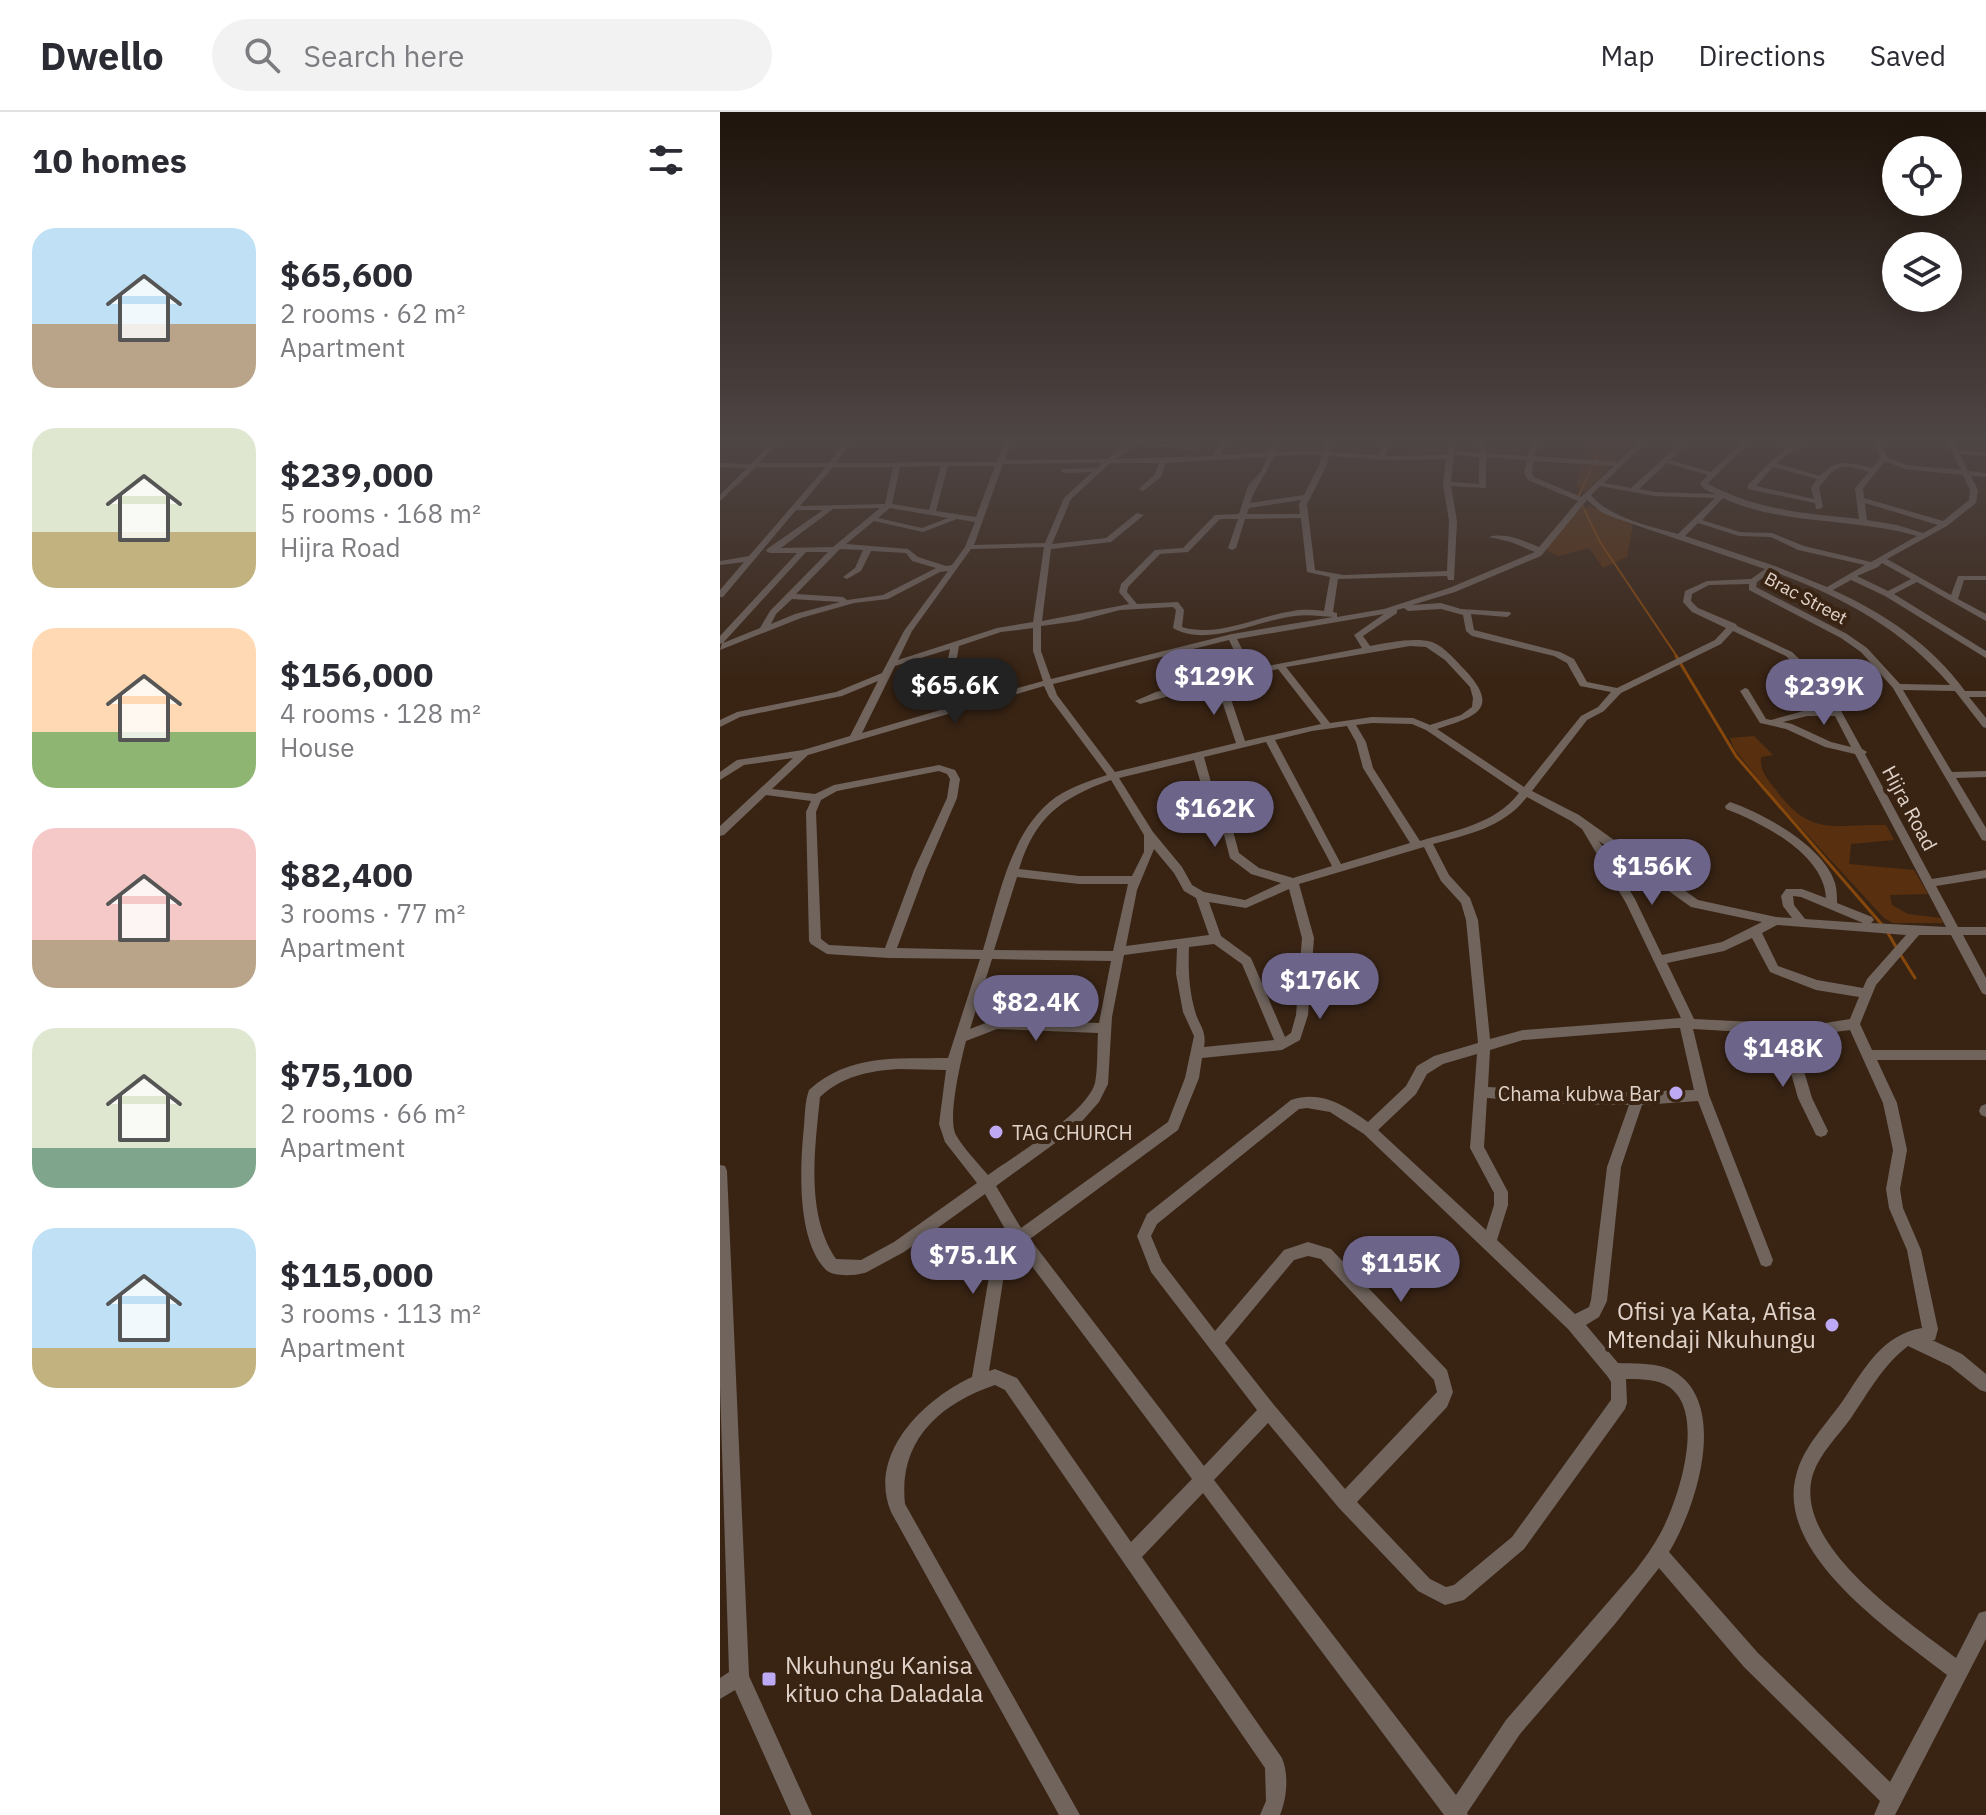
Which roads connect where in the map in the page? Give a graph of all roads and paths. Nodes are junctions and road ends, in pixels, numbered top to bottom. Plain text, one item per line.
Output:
1 (786, 520) edge
2 (810, 520) edge
3 (871, 520) edge
4 (880, 520) edge
5 (948, 520) edge
6 (979, 520) edge
7 (1059, 520) edge
8 (1133, 520) edge
9 (1215, 520) edge
10 (1241, 520) edge
11 (1303, 520) edge
12 (1453, 520) edge
13 (1567, 520) edge
14 (1633, 520) edge
15 (1865, 520) edge
16 (1932, 520) edge
17 (1949, 520) edge
18 (1698, 521) joint
19 (1944, 524) junction
20 (1923, 535) junction
21 (1493, 537) dead end
22 (1680, 537) junction
23 (1048, 546) junction
24 (969, 547) junction
25 (836, 548) junction
26 (868, 548) junction
27 (1232, 548) dead end
28 (1545, 548) junction
29 (767, 549) junction
30 (804, 550) junction
31 (753, 558) junction
32 (1879, 562) junction
33 (720, 563) edge
34 (950, 567) junction
35 (1772, 568) junction
36 (1451, 573) junction
37 (847, 577) dead end
38 (1334, 577) junction
39 (1852, 577) junction
40 (1986, 578) edge
41 (1917, 579) junction
42 (1753, 581) junction
43 (1829, 589) junction
44 (1452, 590) junction
45 (1888, 594) junction
46 (720, 595) edge
47 (790, 596) junction
48 (1954, 600) junction
49 (854, 601) junction
50 (1135, 606) junction
51 (1400, 606) junction
52 (1460, 610) junction
53 (1328, 614) junction
54 (1507, 614) dead end
55 (1363, 616) junction
56 (1349, 617) junction
57 (1986, 618) edge
58 (1037, 625) junction
59 (1733, 626) junction
60 (1383, 628) junction
61 (763, 630) junction
62 (1232, 637) junction
63 (1410, 643) junction
64 (720, 644) edge
65 (955, 644) junction
66 (1367, 649) junction
67 (1986, 655) edge
68 (890, 665) junction
69 (1281, 667) junction
70 (1250, 674) junction
71 (884, 675) junction
72 (1047, 680) junction
73 (1220, 681) junction
74 (1897, 687) junction
75 (1618, 691) junction
76 (1745, 691) dead end
77 (1960, 691) junction
78 (1986, 694) edge
79 (1140, 701) dead end
80 (1835, 713) junction
81 (1774, 721) junction
82 (1350, 723) junction
83 (720, 724) edge
84 (1986, 725) edge
85 (1328, 726) junction
86 (1429, 728) junction
87 (854, 738) junction
88 (1269, 738) junction
89 (1241, 744) junction
90 (1862, 752) junction
91 (804, 753) junction
92 (1198, 755) junction
93 (1986, 774) edge
94 (1949, 775) junction
95 (1113, 776) junction
96 (720, 777) edge
97 (764, 791) junction
98 (1525, 792) junction
99 (817, 798) junction
100 (1730, 806) dead end
101 (1575, 818) junction
102 (720, 832) edge
103 (1149, 835) junction
104 (1986, 837) edge
105 (1422, 844) junction
106 (1338, 868) junction
107 (1012, 872) junction
108 (1986, 874) edge
109 (1135, 880) junction
110 (1293, 882) junction
111 (1930, 883) junction
112 (1201, 896) junction
113 (1832, 906) junction
114 (1800, 920) junction
115 (1776, 921) junction
116 (1881, 927) junction
117 (1916, 931) junction
118 (1954, 931) junction
119 (1986, 931) edge
120 (1756, 933) junction
121 (1216, 939) junction
122 (1183, 943) junction
123 (889, 953) junction
124 (1119, 954) junction
125 (985, 955) junction
126 (1659, 960) junction
127 (1984, 983) edge
128 (1865, 993) junction
129 (1688, 1024) junction
130 (1854, 1024) junction
131 (1106, 1028) junction
132 (1785, 1030) junction
133 (961, 1038) junction
134 (1484, 1044) junction
135 (1282, 1045) junction
136 (1198, 1053) junction
137 (1871, 1055) junction
138 (1986, 1055) edge
139 (953, 1064) junction
140 (1480, 1092) junction
141 (1702, 1095) junction
142 (1637, 1101) junction
143 (1369, 1130) junction
144 (1821, 1131) dead end
145 (720, 1171) edge
146 (987, 1185) junction
147 (1016, 1234) junction
148 (720, 1239) edge
149 (1489, 1242) junction
150 (1766, 1260) dead end
151 (1574, 1323) junction
152 (1912, 1339) junction
153 (1216, 1342) junction
154 (1614, 1371) junction
155 (979, 1381) junction
156 (1986, 1384) edge
157 (724, 1388) edge
158 (1268, 1411) junction
159 (1202, 1482) junction
160 (1345, 1502) junction
161 (1659, 1554) junction
162 (1131, 1556) junction
163 (1986, 1620) edge
164 (1958, 1671) junction
165 (739, 1677) junction
166 (720, 1689) edge
167 (1888, 1807) edge
168 (1456, 1814) edge
169 (802, 1815) edge
170 (1070, 1815) edge
171 (1270, 1815) edge

1 - 29 street
2 - 29 street
3 - 25 street
4 - 5 street
6 - 24 street
7 - 23 street
8 - 23 street
9 - 50 street
10 - 27 street
11 - 38 street
12 - 36 street
13 - 28 street
14 - 22 street
15 - 20 street
16 - 19 street
17 - 19 street
18 - 22 street
18 - 32 street
19 - 20 street
20 - 32 street
21 - 28 street
22 - 35 street
23 - 24 street
23 - 58 street
24 - 34 street
25 - 26 street
25 - 30 street
25 - 47 street
26 - 34 street
26 - 37 street
28 - 44 street
29 - 30 street
29 - 31 street
30 - 64 street
31 - 33 street
31 - 46 street
32 - 39 street
32 - 41 street
34 - 49 street
34 - 68 street
35 - 42 street, Brac Street
35 - 43 street
36 - 38 street
36 - 44 street
38 - 53 street
39 - 43 street
39 - 45 street
40 - 48 street
41 - 45 street
41 - 48 street
42 - 59 street, Hijra Road
42 - 74 street, Brac Street
43 - 77 street
44 - 51 street
45 - 67 street
47 - 49 street
47 - 61 street
48 - 57 street
49 - 61 street
50 - 53 street
50 - 58 street
51 - 52 street
51 - 55 street
51 - 60 street
52 - 54 street
52 - 75 street
53 - 56 street
55 - 56 street
55 - 60 street
56 - 62 street
58 - 65 street
58 - 72 street
59 - 75 street
59 - 80 street, Hijra Road
60 - 63 street
60 - 66 street
61 - 64 street
62 - 70 street
62 - 72 street
63 - 66 street
63 - 86 street
65 - 68 street
65 - 72 street
66 - 69 street
68 - 71 street
69 - 70 street
69 - 85 street
70 - 73 street
71 - 83 street
71 - 87 street
72 - 87 street
72 - 95 street
73 - 79 street
73 - 89 street
74 - 77 street
74 - 94 street, Brac Street
75 - 98 street
76 - 81 street
77 - 78 street
77 - 84 street
80 - 81 street
80 - 90 street, Hijra Road
81 - 90 street
82 - 85 street
82 - 86 street
82 - 105 street
85 - 88 street
86 - 98 street
87 - 91 street
88 - 89 street
88 - 106 street
89 - 92 street
90 - 111 street, Hijra Road
91 - 96 street
91 - 97 street
92 - 95 street
92 - 110 street
93 - 94 street
94 - 104 street, Brac Street
95 - 103 street
95 - 107 street
97 - 99 street
97 - 102 street
98 - 101 street
98 - 105 street
99 - 123 street
99 - 123 street
100 - 113 street
101 - 115 street
101 - 126 street
103 - 109 street
103 - 112 street
105 - 106 street
105 - 134 street
106 - 110 street
107 - 109 street
107 - 125 street
108 - 111 street
109 - 124 street
110 - 112 street
110 - 135 street
111 - 118 street, Hijra Road
112 - 121 street
113 - 114 street
113 - 116 street
114 - 115 street
114 - 116 street
115 - 120 street
116 - 117 street
117 - 118 street
117 - 128 street
118 - 119 street
118 - 127 street, Hijra Road
120 - 126 street
120 - 128 street
121 - 122 street
121 - 135 street
122 - 124 street
122 - 136 street
123 - 125 street
124 - 125 street
124 - 131 street
125 - 133 street
126 - 129 street
128 - 130 street
129 - 132 street
129 - 134 street
129 - 141 street
130 - 132 street
130 - 137 street
131 - 133 street
131 - 146 street
132 - 144 street
133 - 139 street
134 - 140 street
134 - 143 street
135 - 136 street
136 - 147 street
137 - 138 street
137 - 152 street
139 - 146 street
139 - 146 street
140 - 142 street
140 - 149 street
141 - 142 street
141 - 150 street
142 - 151 street
143 - 149 street
143 - 153 street
145 - 148 street
146 - 147 street
147 - 155 street
147 - 159 street
148 - 157 street
149 - 151 street
151 - 154 street
152 - 156 street
152 - 164 street
153 - 158 street
153 - 160 street
154 - 160 street
154 - 161 street
155 - 162 street
155 - 170 street
157 - 165 street
158 - 159 street
158 - 160 street
159 - 162 street
159 - 168 street
161 - 167 street
161 - 168 street
162 - 171 street
163 - 164 street
164 - 167 street
165 - 166 street
165 - 169 street

